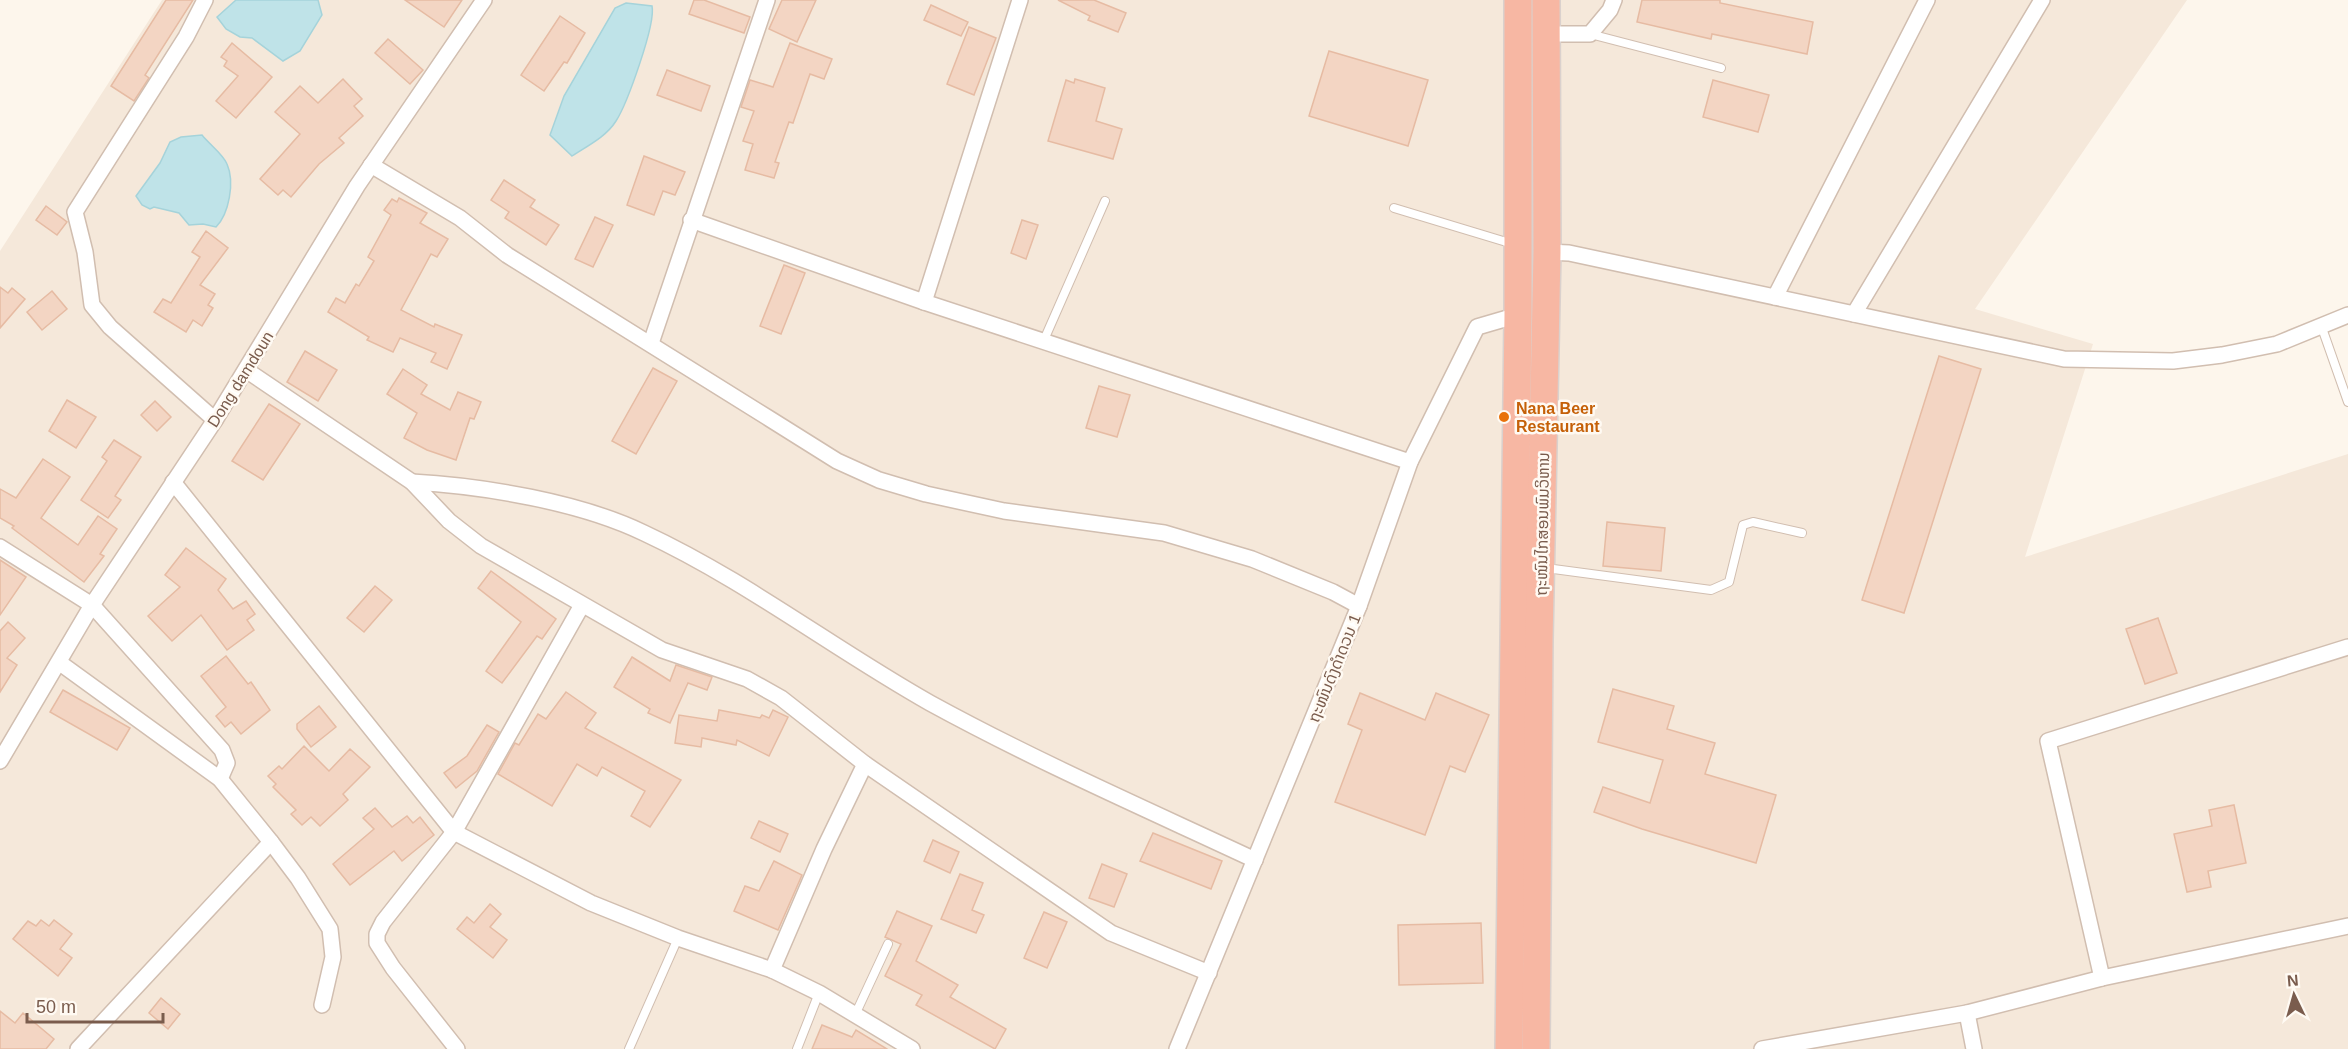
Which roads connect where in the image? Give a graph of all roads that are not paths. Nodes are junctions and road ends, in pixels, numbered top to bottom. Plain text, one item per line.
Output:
1 (205, 0) edge
2 (484, 0) edge
3 (767, 0) edge
4 (1020, 0) edge
5 (1518, 0) edge
6 (1546, 0) edge
7 (1614, 0) edge
8 (1926, 0) edge
9 (2042, 0) edge
10 (1546, 34) junction
11 (1590, 34) junction
12 (1721, 68) dead end
13 (371, 165) junction
14 (1105, 201) dead end
15 (1394, 208) dead end
16 (691, 220) junction
17 (1518, 245) junction
18 (1547, 252) junction
19 (1775, 297) junction
20 (924, 302) junction
21 (1854, 314) junction
22 (1518, 315) junction
23 (2348, 315) edge
24 (2322, 328) junction
25 (1044, 340) junction
26 (651, 343) junction
27 (246, 370) junction
28 (2348, 402) edge
29 (215, 420) junction
30 (1410, 462) junction
31 (173, 482) junction
32 (412, 482) junction
33 (1802, 533) dead end
34 (0, 547) edge
35 (1541, 567) junction
36 (92, 605) junction
37 (582, 605) junction
38 (1359, 606) junction
39 (2348, 647) edge
40 (60, 663) junction
41 (0, 761) edge
42 (865, 764) junction
43 (220, 779) junction
44 (454, 832) junction
45 (272, 843) junction
46 (1255, 860) junction
47 (2348, 926) edge
48 (678, 938) junction
49 (888, 944) dead end
50 (772, 970) junction
51 (1209, 973) junction
52 (2102, 978) junction
53 (819, 993) junction
54 (322, 1005) dead end
55 (1967, 1013) junction
56 (855, 1015) junction
57 (1792, 1046) edge
58 (78, 1049) edge
59 (457, 1049) edge
60 (628, 1049) edge
61 (797, 1049) edge
62 (912, 1049) edge
63 (1178, 1049) edge
64 (1509, 1049) edge
65 (1536, 1049) edge
66 (1762, 1049) edge
67 (1974, 1049) edge

1 - 29 street
2 - 13 street, Dong damdoun
3 - 16 street
4 - 20 street
5 - 17 highway, ຖະໜົນໄກສອນພົມວິຫານ
6 - 10 highway, ຖະໜົນໄກສອນພົມວິຫານ
7 - 11 street
8 - 19 street
9 - 21 street
10 - 11 street
10 - 18 highway, ຖະໜົນໄກສອນພົມວິຫານ
11 - 12 lane
13 - 26 street
13 - 27 street, Dong damdoun
14 - 25 lane
15 - 17 lane
16 - 20 street
16 - 26 street
17 - 22 highway, ຖະໜົນໄກສອນພົມວິຫານ
18 - 19 street
18 - 35 highway, ຖະໜົນໄກສອນພົມວິຫານ
19 - 21 street
20 - 25 street
21 - 24 street
22 - 30 street, ຖະໜົນດົງດຳດວນ 1
22 - 64 highway, ຖະໜົນໄກສອນພົມວິຫານ
23 - 24 street
24 - 28 lane
25 - 30 street
26 - 38 street
27 - 29 street, Dong damdoun
27 - 32 street
29 - 31 street, Dong damdoun
30 - 38 street, ຖະໜົນດົງດຳດວນ 1
31 - 36 street, Dong damdoun
31 - 44 street
32 - 37 street
32 - 46 street
33 - 35 lane
34 - 36 street
35 - 65 highway, ຖະໜົນໄກສອນພົມວິຫານ
36 - 40 street, Dong damdoun
36 - 43 street
37 - 42 street
37 - 44 street
38 - 46 street, ຖະໜົນດົງດຳດວນ 1
39 - 52 street
40 - 41 street, Dong damdoun
40 - 43 street
42 - 50 street
42 - 51 street
43 - 45 street
44 - 48 street
44 - 59 street
45 - 54 street
45 - 58 street
46 - 51 street, ຖະໜົນດົງດຳດວນ 1
47 - 52 street
48 - 50 street
48 - 60 lane
49 - 56 lane
50 - 53 street
51 - 63 street, ຖະໜົນດົງດຳດວນ 1
52 - 55 street
53 - 56 street
53 - 61 lane
55 - 57 street
55 - 67 street
56 - 62 street
57 - 66 street

